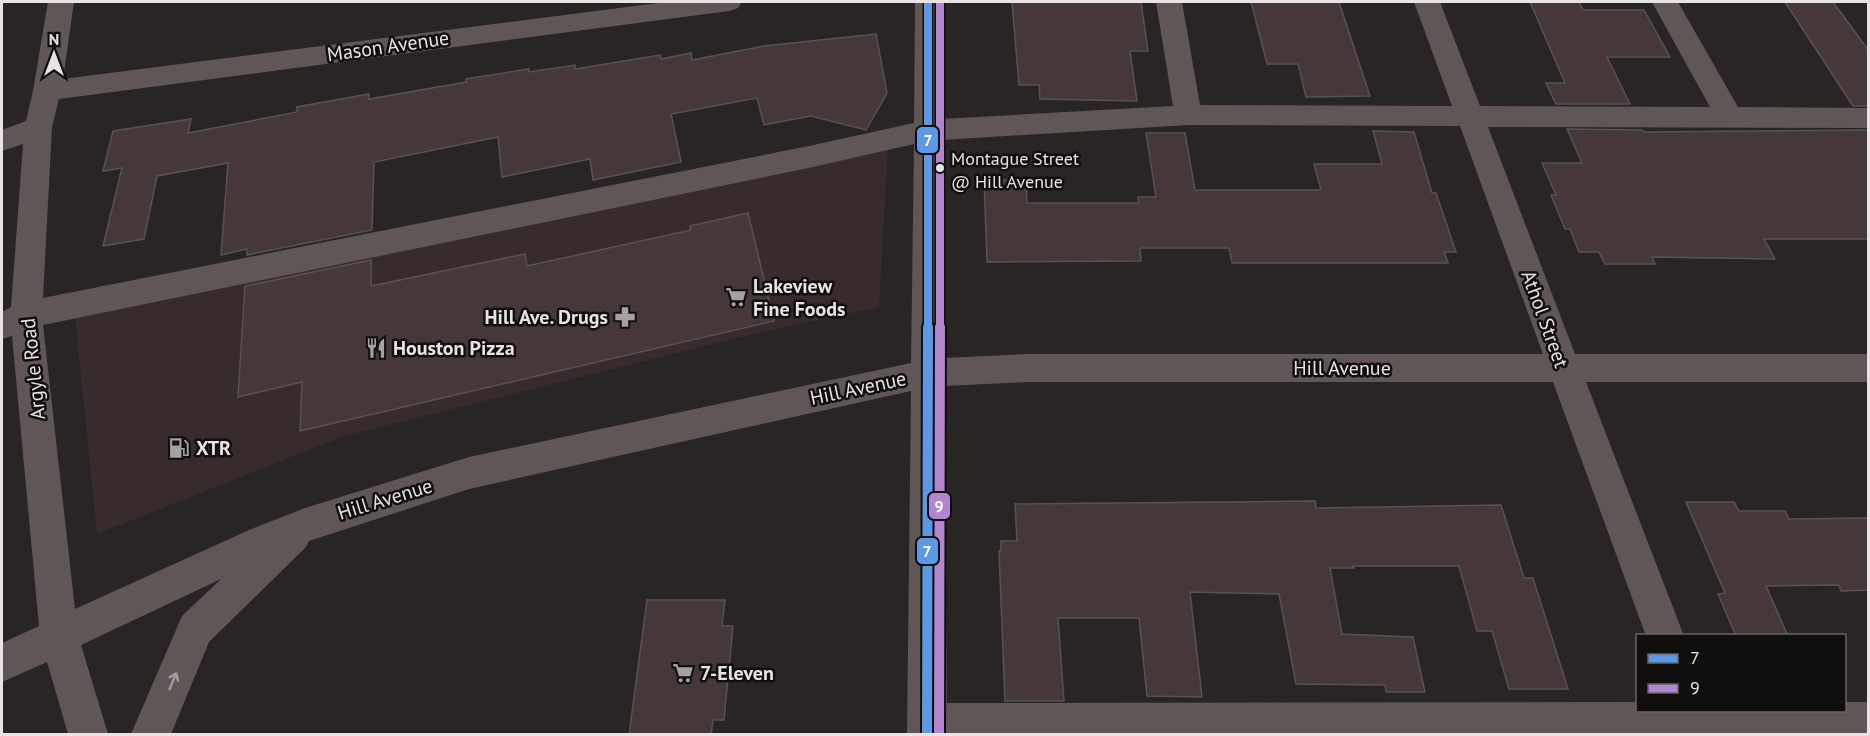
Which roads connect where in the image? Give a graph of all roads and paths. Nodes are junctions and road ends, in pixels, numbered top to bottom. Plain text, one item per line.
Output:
1 (61, 2) edge
2 (729, 2) edge
3 (928, 2) edge
4 (1169, 2) edge
5 (1427, 2) edge
6 (1665, 2) edge
7 (47, 92) junction
8 (1188, 115) junction
9 (1470, 117) junction
10 (1731, 118) junction
11 (1869, 118) edge
12 (38, 127) junction
13 (929, 130) junction
14 (2, 141) edge
15 (14, 320) edge
16 (1563, 368) junction
17 (1869, 368) edge
18 (929, 373) junction
19 (305, 525) junction
20 (1664, 634) edge
21 (59, 635) junction
22 (2, 663) edge
23 (1869, 722) edge
24 (1698, 723) edge
25 (927, 729) edge
26 (1309, 729) edge
27 (88, 735) edge
28 (151, 735) edge

1 - 7 street, Argyle Road
2 - 7 street, Mason Avenue
3 - 13 street
4 - 8 street
5 - 9 street, Athol Street
6 - 10 street
7 - 12 street, Argyle Road
8 - 9 street
8 - 13 street
9 - 10 street
9 - 16 street, Athol Street
10 - 11 street
12 - 14 street
12 - 15 street, Argyle Road
13 - 15 street
13 - 18 street
15 - 21 street, Argyle Road
16 - 17 street, Hill Avenue
16 - 18 street, Hill Avenue
16 - 20 street, Athol Street
18 - 19 street, Hill Avenue
18 - 25 street
19 - 21 street, Hill Avenue
28 -> 19 street
21 - 22 street, Hill Avenue
21 - 27 street, Argyle Road
23 - 24 street
24 - 26 street
25 - 26 street

